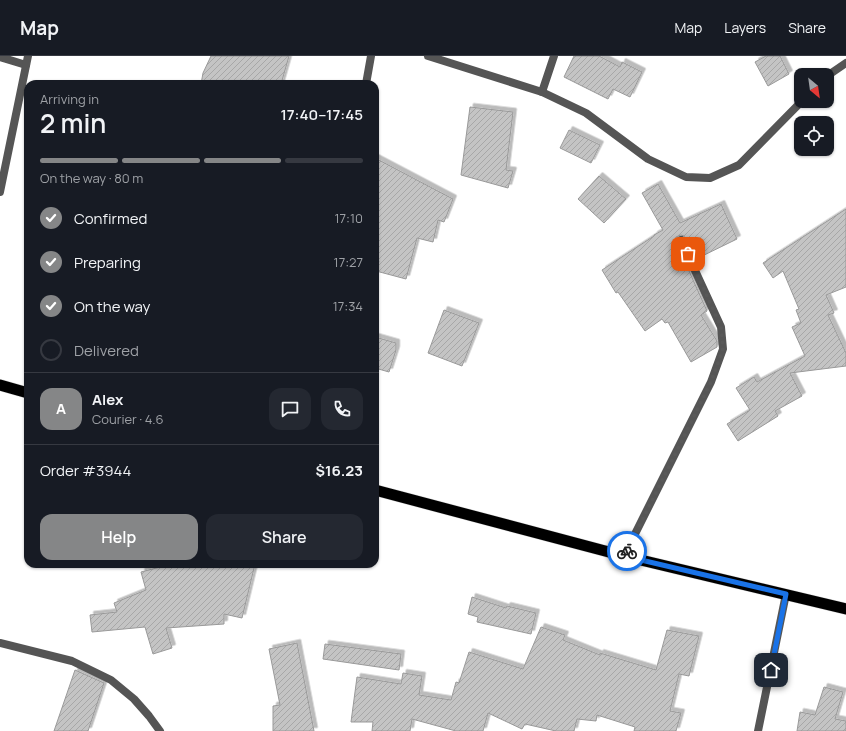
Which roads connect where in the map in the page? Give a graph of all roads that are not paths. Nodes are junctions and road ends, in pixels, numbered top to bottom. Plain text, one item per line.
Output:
1 (28, 56) edge
2 (371, 56) edge
3 (428, 56) edge
4 (554, 56) edge
5 (0, 57) edge
6 (846, 63) edge
7 (26, 65) junction
8 (834, 71) edge
9 (367, 80) edge
10 (542, 92) junction
11 (795, 108) edge
12 (0, 192) edge
13 (681, 240) dead end
14 (0, 384) edge
15 (24, 392) edge
16 (379, 491) edge
17 (624, 556) junction
18 (786, 594) junction
19 (846, 609) edge
20 (1, 645) edge
21 (160, 731) edge
22 (758, 731) edge

1 - 7 street
2 - 9 street
3 - 10 street
4 - 10 street
5 - 7 street
6 - 8 street
7 - 12 street
10 - 11 street
13 - 17 street
14 - 15 highway
16 - 17 highway
17 - 18 highway
18 - 19 highway
18 - 22 street
20 - 21 street

